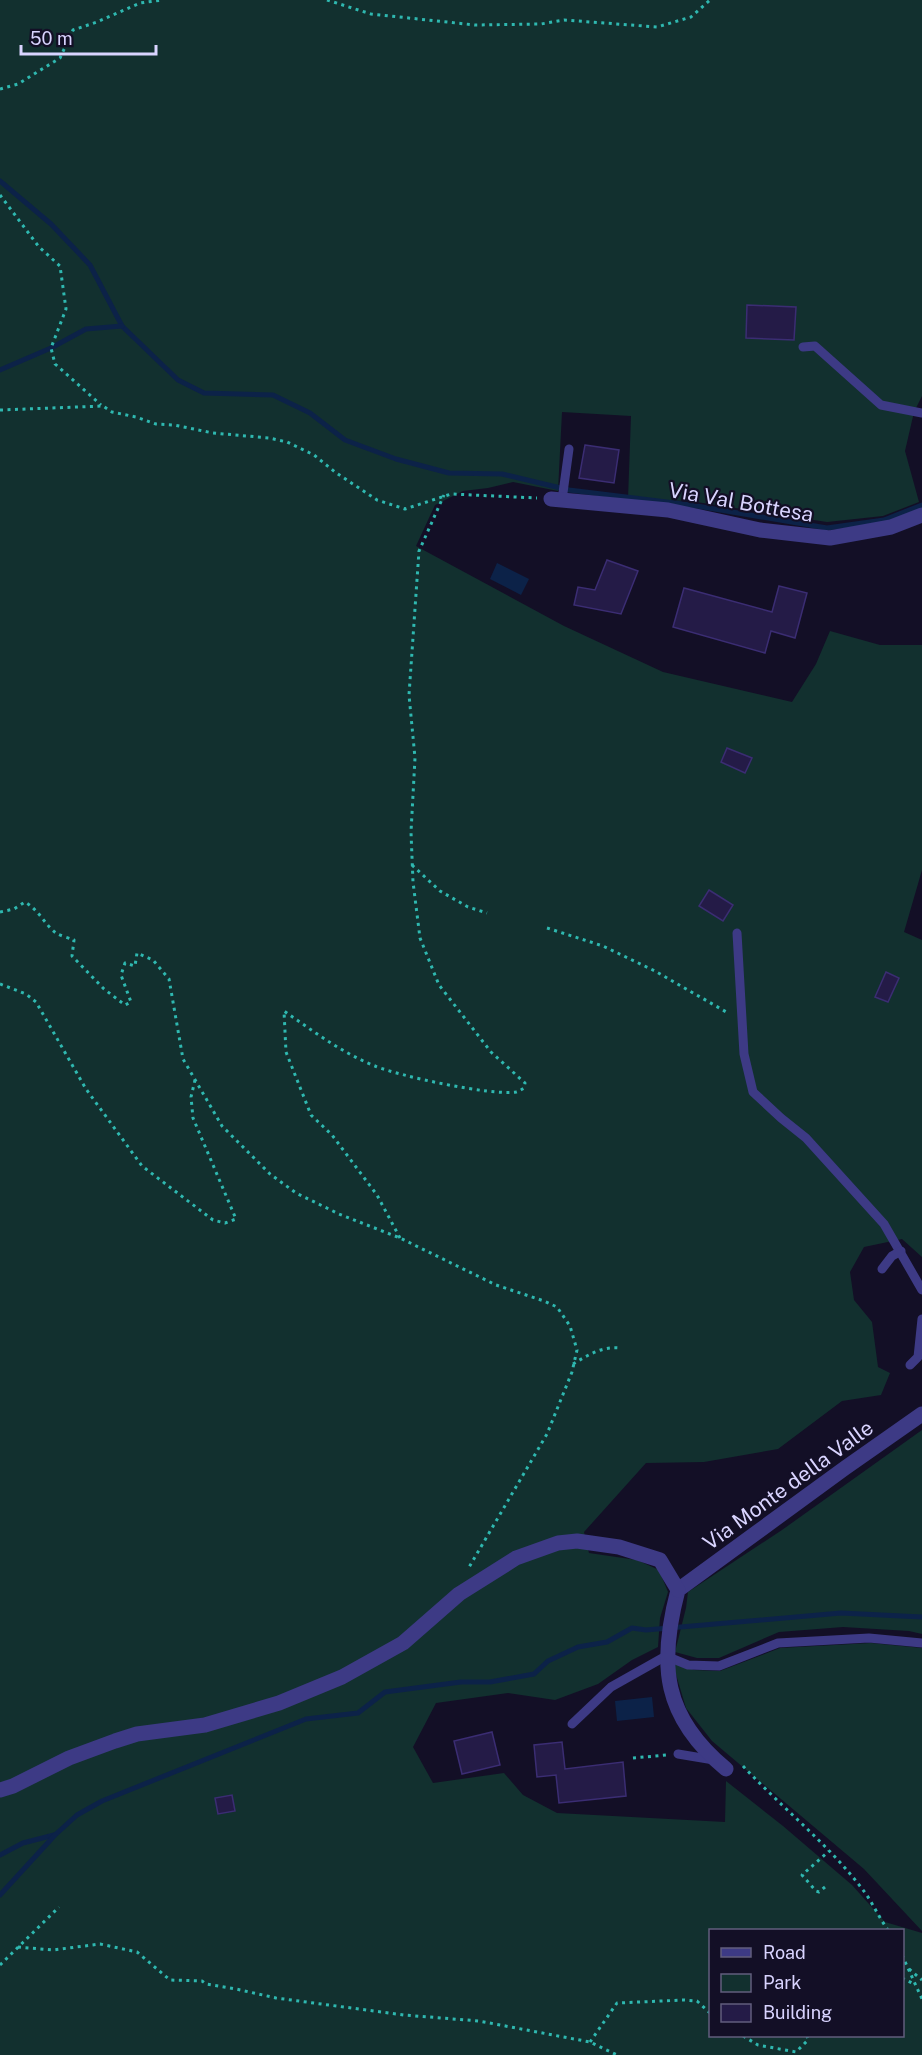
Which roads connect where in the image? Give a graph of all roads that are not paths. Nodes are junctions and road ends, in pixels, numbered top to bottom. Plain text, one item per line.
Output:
1 (803, 347) dead end
2 (922, 413) edge
3 (569, 449) dead end
4 (556, 499) joint
5 (922, 515) edge
6 (737, 933) dead end
7 (901, 1251) junction
8 (882, 1269) dead end
9 (922, 1290) edge
10 (922, 1319) edge
11 (910, 1365) dead end
12 (922, 1414) edge
13 (678, 1590) junction
14 (922, 1643) edge
15 (666, 1656) junction
16 (572, 1724) dead end
17 (678, 1754) road end
18 (726, 1764) joint
19 (0, 1790) edge

1 - 2 lane
3 - 4 lane
4 - 5 street, Via Val Bottesa
6 - 7 lane
7 - 8 lane
7 - 9 lane
10 - 11 lane
12 - 13 street, Via Monte della Valle
13 - 15 street
13 - 19 street
14 - 15 lane
15 - 16 lane
15 - 18 street
17 - 18 lane

